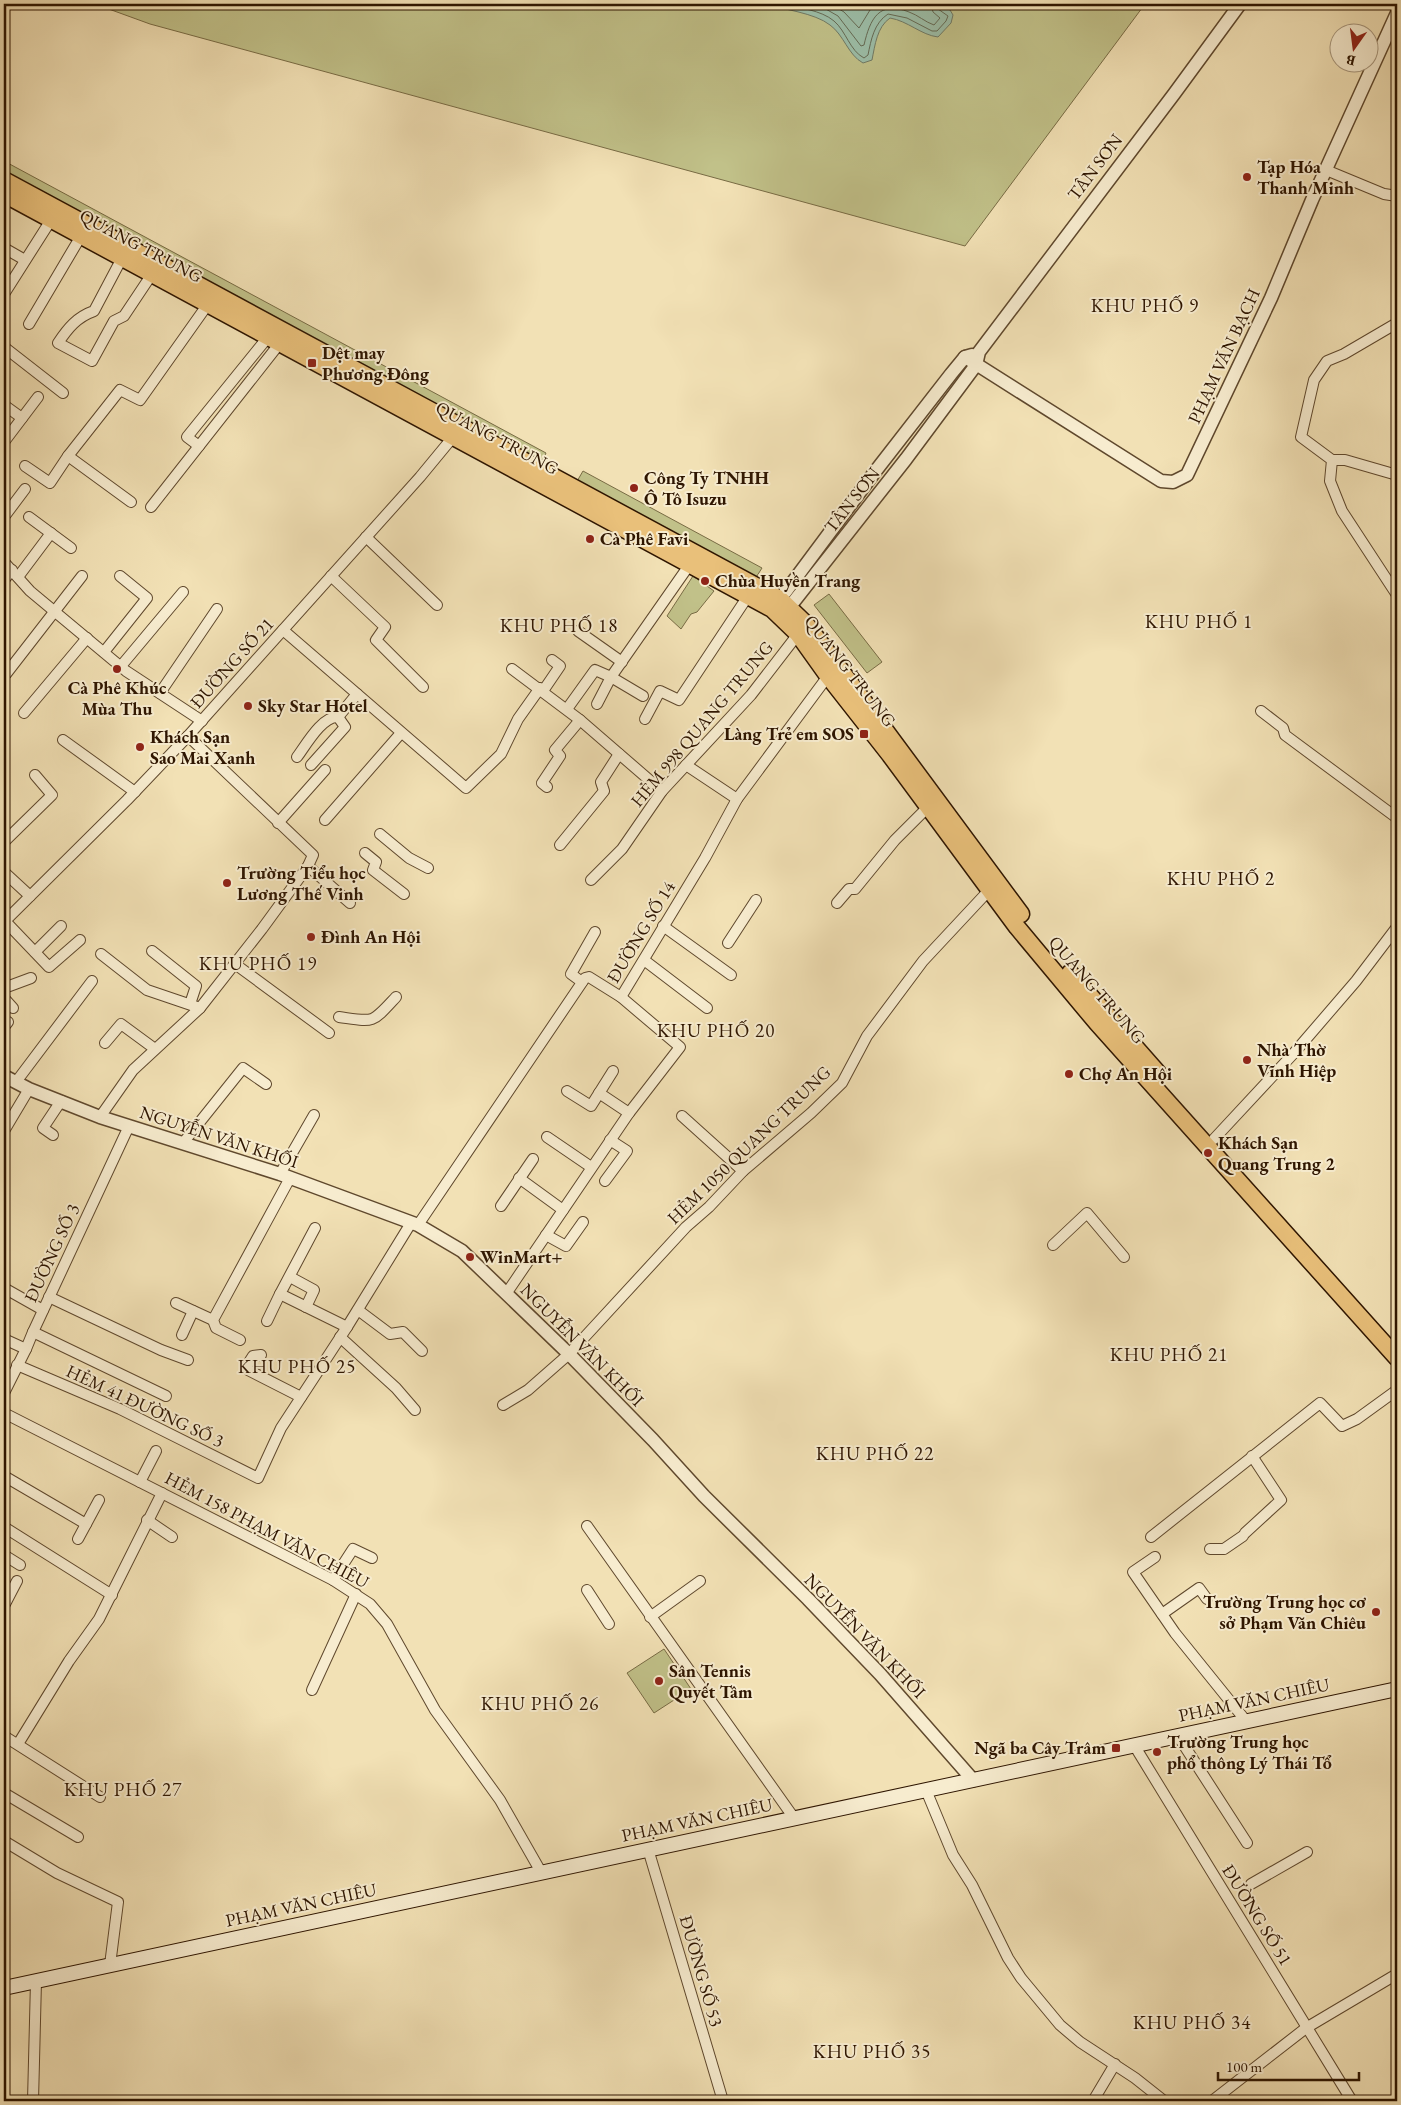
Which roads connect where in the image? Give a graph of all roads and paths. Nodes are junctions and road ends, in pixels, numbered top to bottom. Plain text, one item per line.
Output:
1 (1240, 4) edge
2 (1397, 13) edge
3 (1326, 170) junction
4 (4, 180) edge
5 (4, 194) edge
6 (1397, 196) edge
7 (51, 220) junction
8 (81, 236) junction
9 (4, 248) edge
10 (122, 258) junction
11 (25, 260) junction
12 (152, 274) junction
13 (4, 294) edge
14 (208, 304) junction
15 (1397, 323) edge
16 (29, 324) dead end
17 (274, 340) junction
18 (4, 347) edge
19 (978, 352) junction
20 (965, 358) junction
21 (976, 365) junction
22 (63, 393) dead end
23 (38, 397) dead end
24 (4, 405) edge
25 (22, 418) junction
26 (457, 432) junction
27 (4, 442) edge
28 (199, 446) junction
29 (68, 456) junction
30 (1332, 460) junction
31 (25, 466) dead end
32 (1397, 475) edge
33 (553, 484) junction
34 (25, 490) dead end
35 (131, 502) dead end
36 (151, 507) dead end
37 (4, 517) edge
38 (29, 517) dead end
39 (51, 533) junction
40 (366, 537) junction
41 (71, 548) dead end
42 (4, 562) edge
43 (690, 564) junction
44 (15, 573) junction
45 (82, 576) dead end
46 (120, 576) dead end
47 (332, 576) junction
48 (4, 580) edge
49 (183, 592) dead end
50 (1397, 595) edge
51 (748, 596) junction
52 (437, 605) dead end
53 (781, 608) junction
54 (217, 609) dead end
55 (54, 611) junction
56 (283, 630) junction
57 (578, 631) dead end
58 (798, 634) junction
59 (86, 638) junction
60 (104, 652) junction
61 (552, 660) dead end
62 (622, 662) junction
63 (121, 666) junction
64 (512, 668) dead end
65 (6, 674) dead end
66 (828, 676) junction
67 (611, 677) junction
68 (423, 687) dead end
69 (541, 690) junction
70 (160, 693) junction
71 (356, 694) junction
72 (643, 696) dead end
73 (597, 704) dead end
74 (567, 709) junction
75 (1261, 711) dead end
76 (24, 713) dead end
77 (338, 718) junction
78 (645, 719) dead end
79 (580, 720) junction
80 (202, 721) junction
81 (401, 733) junction
82 (188, 736) junction
83 (62, 740) dead end
84 (619, 754) junction
85 (296, 757) dead end
86 (311, 765) dead end
87 (686, 765) junction
88 (325, 770) dead end
89 (35, 775) dead end
90 (547, 787) dead end
91 (662, 791) junction
92 (135, 792) junction
93 (737, 799) junction
94 (928, 807) junction
95 (1397, 818) edge
96 (325, 820) dead end
97 (278, 823) junction
98 (380, 834) dead end
99 (4, 842) edge
100 (560, 845) dead end
101 (365, 854) dead end
102 (308, 866) junction
103 (428, 868) dead end
104 (4, 872) edge
105 (591, 880) dead end
106 (993, 886) junction
107 (404, 894) dead end
108 (30, 896) junction
109 (756, 900) dead end
110 (350, 903) dead end
111 (837, 903) dead end
112 (4, 921) edge
113 (1022, 924) junction
114 (62, 926) dead end
115 (663, 926) junction
116 (1397, 927) edge
117 (595, 932) dead end
118 (80, 940) dead end
119 (728, 943) dead end
120 (152, 951) dead end
121 (35, 952) junction
122 (101, 954) dead end
123 (644, 960) junction
124 (235, 964) junction
125 (731, 975) dead end
126 (31, 978) dead end
127 (92, 981) dead end
128 (582, 982) junction
129 (4, 988) edge
130 (396, 997) dead end
131 (620, 997) junction
132 (4, 998) edge
133 (190, 1004) junction
134 (13, 1008) dead end
135 (200, 1008) junction
136 (707, 1008) dead end
137 (339, 1017) dead end
138 (329, 1033) dead end
139 (105, 1043) dead end
140 (155, 1049) junction
141 (613, 1071) dead end
142 (4, 1076) edge
143 (16, 1082) junction
144 (266, 1084) dead end
145 (29, 1089) junction
146 (567, 1091) dead end
147 (599, 1093) junction
148 (61, 1101) junction
149 (629, 1113) junction
150 (314, 1115) dead end
151 (682, 1116) dead end
152 (100, 1117) junction
153 (128, 1126) junction
154 (4, 1131) edge
155 (53, 1135) dead end
156 (547, 1137) dead end
157 (1214, 1139) junction
158 (610, 1140) junction
159 (183, 1144) junction
160 (533, 1159) dead end
161 (592, 1168) junction
162 (743, 1171) junction
163 (285, 1176) junction
164 (519, 1178) junction
165 (605, 1180) dead end
166 (1259, 1194) junction
167 (500, 1206) dead end
168 (563, 1210) junction
169 (583, 1222) dead end
170 (415, 1224) junction
171 (315, 1228) dead end
172 (546, 1235) junction
173 (1053, 1245) dead end
174 (1124, 1257) dead end
175 (290, 1277) junction
176 (4, 1288) edge
177 (280, 1294) junction
178 (506, 1294) junction
179 (49, 1298) junction
180 (176, 1304) dead end
181 (306, 1307) junction
182 (43, 1310) junction
183 (358, 1310) junction
184 (193, 1311) junction
185 (213, 1320) junction
186 (267, 1321) dead end
187 (347, 1327) junction
188 (33, 1332) junction
189 (182, 1335) dead end
190 (340, 1337) junction
191 (4, 1338) edge
192 (240, 1340) dead end
193 (1397, 1342) edge
194 (26, 1350) junction
195 (422, 1351) dead end
196 (569, 1354) junction
197 (261, 1355) dead end
198 (1397, 1358) edge
199 (188, 1360) dead end
200 (17, 1365) junction
201 (6, 1380) edge
202 (1397, 1390) edge
203 (4, 1393) edge
204 (166, 1396) dead end
205 (301, 1398) junction
206 (503, 1405) dead end
207 (415, 1410) dead end
208 (4, 1413) edge
209 (156, 1451) dead end
210 (1252, 1456) junction
211 (4, 1476) edge
212 (258, 1478) joint
213 (136, 1480) junction
214 (162, 1493) junction
215 (99, 1500) dead end
216 (147, 1520) junction
217 (86, 1524) junction
218 (587, 1526) dead end
219 (4, 1527) edge
220 (172, 1537) dead end
221 (1151, 1537) dead end
222 (78, 1539) dead end
223 (1210, 1550) dead end
224 (4, 1555) edge
225 (1155, 1557) dead end
226 (372, 1558) dead end
227 (20, 1565) dead end
228 (333, 1580) junction
229 (17, 1581) dead end
230 (700, 1581) dead end
231 (587, 1590) dead end
232 (356, 1594) junction
233 (112, 1595) junction
234 (1207, 1599) dead end
235 (4, 1606) edge
236 (1162, 1614) junction
237 (650, 1617) junction
238 (610, 1624) dead end
239 (1397, 1689) edge
240 (312, 1690) dead end
241 (1246, 1721) junction
242 (4, 1736) edge
243 (1178, 1736) junction
244 (18, 1744) junction
245 (1134, 1745) junction
246 (973, 1780) junction
247 (926, 1790) junction
248 (4, 1793) edge
249 (100, 1797) dead end
250 (794, 1818) junction
251 (78, 1837) dead end
252 (4, 1841) edge
253 (1247, 1843) dead end
254 (648, 1850) junction
255 (1307, 1852) dead end
256 (541, 1872) junction
257 (1251, 1884) dead end
258 (110, 1965) junction
259 (1397, 1974) edge
260 (36, 1981) junction
261 (4, 1988) edge
262 (1306, 2028) junction
263 (1115, 2064) junction
264 (32, 2101) edge
265 (723, 2101) edge
266 (1093, 2101) edge
267 (1164, 2101) edge
268 (1212, 2101) edge
269 (1352, 2101) edge

1 - 19 street, TÂN SƠN
2 - 3 street, PHẠM VĂN BẠCH
3 - 6 street
3 - 21 street, PHẠM VĂN BẠCH
4 - 26 main road, QUANG TRUNG
5 - 7 main road, QUANG TRUNG
7 - 8 main road, QUANG TRUNG
7 - 11 street
8 - 10 main road, QUANG TRUNG
8 - 16 street
9 - 11 street
10 - 12 main road, QUANG TRUNG
10 - 12 street
11 - 13 street
12 - 14 main road, QUANG TRUNG
14 - 17 main road, QUANG TRUNG
14 - 29 street
15 - 30 street
17 - 26 main road, QUANG TRUNG
17 - 28 street
17 - 28 street
18 - 22 street
19 - 20 street, TÂN SƠN
19 - 21 street, TÂN SƠN
20 - 21 street, PHẠM VĂN BẠCH
20 - 53 street, TÂN SƠN
21 - 53 street, TÂN SƠN
23 - 25 street
24 - 25 street
25 - 27 street
26 - 33 main road, QUANG TRUNG
26 - 40 street, ĐƯỜNG SỐ 21
28 - 36 street
29 - 31 street
29 - 35 street
30 - 32 street
30 - 50 street
33 - 43 main road, QUANG TRUNG
33 - 53 main road, QUANG TRUNG
34 - 37 street
38 - 39 street
39 - 41 street
39 - 44 street
40 - 47 street, ĐƯỜNG SỐ 21
40 - 52 street
42 - 44 street
43 - 51 main road, QUANG TRUNG
43 - 62 street
44 - 48 street
44 - 55 street
45 - 55 street
46 - 60 street
47 - 56 street, ĐƯỜNG SỐ 21
47 - 68 street
49 - 63 street
51 - 53 main road, QUANG TRUNG
51 - 78 street
53 - 58 main road, QUANG TRUNG
53 - 106 main road, QUANG TRUNG
54 - 70 street
55 - 59 street
55 - 65 street
56 - 71 street
56 - 80 street, ĐƯỜNG SỐ 21
57 - 62 street
58 - 66 main road, QUANG TRUNG
58 - 87 street, HẺM 998 QUANG TRUNG
59 - 60 street
59 - 76 street
60 - 63 street
61 - 69 street
62 - 67 street
63 - 70 street
64 - 69 street
66 - 93 street, ĐƯỜNG SỐ 14
66 - 94 main road, QUANG TRUNG
67 - 72 street
67 - 73 street
67 - 74 street
69 - 74 street
69 - 81 street
70 - 80 street
71 - 77 street
71 - 81 street
74 - 79 street
75 - 95 street
77 - 85 street
77 - 86 street
79 - 84 street
79 - 90 street
80 - 82 street, ĐƯỜNG SỐ 21
81 - 96 street
82 - 92 street, ĐƯỜNG SỐ 21
82 - 97 street
83 - 92 street
84 - 91 street
84 - 100 street
87 - 91 street, HẺM 998 QUANG TRUNG
87 - 93 street
88 - 97 street
89 - 99 street
91 - 105 street, HẺM 998 QUANG TRUNG
92 - 108 street, ĐƯỜNG SỐ 21
93 - 115 street, ĐƯỜNG SỐ 14
94 - 106 main road, QUANG TRUNG
94 - 111 street
97 - 102 street
98 - 103 street
101 - 107 street
102 - 110 street
102 - 124 street
104 - 108 street
106 - 113 main road, QUANG TRUNG
106 - 162 street, HẺM 1050 QUANG TRUNG
108 - 112 street, ĐƯỜNG SỐ 21
109 - 119 street
112 - 121 street
113 - 157 main road, QUANG TRUNG
113 - 166 main road, QUANG TRUNG
114 - 121 street
115 - 123 street, ĐƯỜNG SỐ 14
115 - 125 street
116 - 157 street
117 - 128 street
118 - 121 street
120 - 133 street
122 - 133 street
123 - 131 street, ĐƯỜNG SỐ 14
123 - 136 street
124 - 135 street
124 - 138 street
126 - 129 street
127 - 143 street
128 - 131 street, ĐƯỜNG SỐ 14
128 - 170 street, ĐƯỜNG SỐ 14
130 - 137 street
131 - 149 street
132 - 134 street
133 - 135 street
135 - 140 street
139 - 140 street
140 - 152 street
141 - 147 street
142 - 143 street, NGUYỄN VĂN KHỐI
143 - 145 street, NGUYỄN VĂN KHỐI
144 - 159 street
145 - 148 street, NGUYỄN VĂN KHỐI
145 - 154 street
146 - 147 street
147 - 149 street
148 - 152 street, NGUYỄN VĂN KHỐI
148 - 155 street
149 - 158 street
150 - 163 street
151 - 162 street
152 - 153 street, NGUYỄN VĂN KHỐI
153 - 159 street, NGUYỄN VĂN KHỐI
153 - 179 street, ĐƯỜNG SỐ 3
156 - 161 street
157 - 166 main road, QUANG TRUNG
158 - 161 street
158 - 165 street
159 - 163 street, NGUYỄN VĂN KHỐI
160 - 164 street
161 - 168 street
162 - 196 street, HẺM 1050 QUANG TRUNG
163 - 170 street, NGUYỄN VĂN KHỐI
163 - 185 street
164 - 167 street
164 - 168 street
166 - 193 main road, QUANG TRUNG
166 - 198 main road, QUANG TRUNG
168 - 172 street
169 - 172 street
170 - 178 street, NGUYỄN VĂN KHỐI
170 - 183 street, ĐƯỜNG SỐ 14
171 - 175 street
172 - 178 street
173 - 174 street
175 - 177 street
175 - 181 street
176 - 182 street
177 - 181 street
177 - 186 street
178 - 196 street, NGUYỄN VĂN KHỐI
179 - 182 street, ĐƯỜNG SỐ 3
179 - 199 street
180 - 184 street
181 - 187 street
182 - 188 street, ĐƯỜNG SỐ 3
183 - 187 street, ĐƯỜNG SỐ 14
183 - 195 street
184 - 185 street
184 - 189 street
185 - 192 street
187 - 190 street, ĐƯỜNG SỐ 14
188 - 194 street, ĐƯỜNG SỐ 3
188 - 204 street
190 - 205 street, ĐƯỜNG SỐ 14
190 - 207 street
191 - 194 street
194 - 200 street, ĐƯỜNG SỐ 3
196 - 206 street, HẺM 1050 QUANG TRUNG
196 - 246 street, NGUYỄN VĂN KHỐI
197 - 205 street
200 - 201 street, ĐƯỜNG SỐ 3
200 - 212 street, HẺM 41 ĐƯỜNG SỐ 3
201 - 203 street, ĐƯỜNG SỐ 3
202 - 210 street
205 - 212 street, ĐƯỜNG SỐ 14
208 - 213 street, HẺM 158 PHẠM VĂN CHIÊU
209 - 213 street
210 - 221 street
210 - 223 street
211 - 217 street
213 - 214 street, HẺM 158 PHẠM VĂN CHIÊU
214 - 216 street
214 - 228 street, HẺM 158 PHẠM VĂN CHIÊU
215 - 217 street
216 - 220 street
216 - 233 street
217 - 222 street
218 - 237 street
219 - 233 street
224 - 227 street
225 - 236 street
226 - 228 street
228 - 232 street, HẺM 158 PHẠM VĂN CHIÊU
229 - 235 street
230 - 237 street
231 - 238 street
232 - 240 street
232 - 256 street, HẺM 158 PHẠM VĂN CHIÊU
233 - 244 street
234 - 236 street
236 - 241 street
237 - 250 street
239 - 241 main road, PHẠM VĂN CHIÊU
241 - 243 main road, PHẠM VĂN CHIÊU
242 - 244 street
243 - 245 main road, PHẠM VĂN CHIÊU
243 - 253 street
244 - 249 street
245 - 246 main road, PHẠM VĂN CHIÊU
245 - 262 street, ĐƯỜNG SỐ 51
246 - 247 main road, PHẠM VĂN CHIÊU
247 - 250 main road, PHẠM VĂN CHIÊU
247 - 263 street
248 - 251 street
250 - 254 main road, PHẠM VĂN CHIÊU
252 - 258 street
254 - 256 main road, PHẠM VĂN CHIÊU
254 - 265 street, ĐƯỜNG SỐ 53
255 - 257 street
256 - 258 main road, PHẠM VĂN CHIÊU
258 - 260 main road, PHẠM VĂN CHIÊU
259 - 262 street
260 - 261 main road, PHẠM VĂN CHIÊU
260 - 264 street
262 - 268 street
262 - 269 street, ĐƯỜNG SỐ 51
263 - 266 street
263 - 267 street

